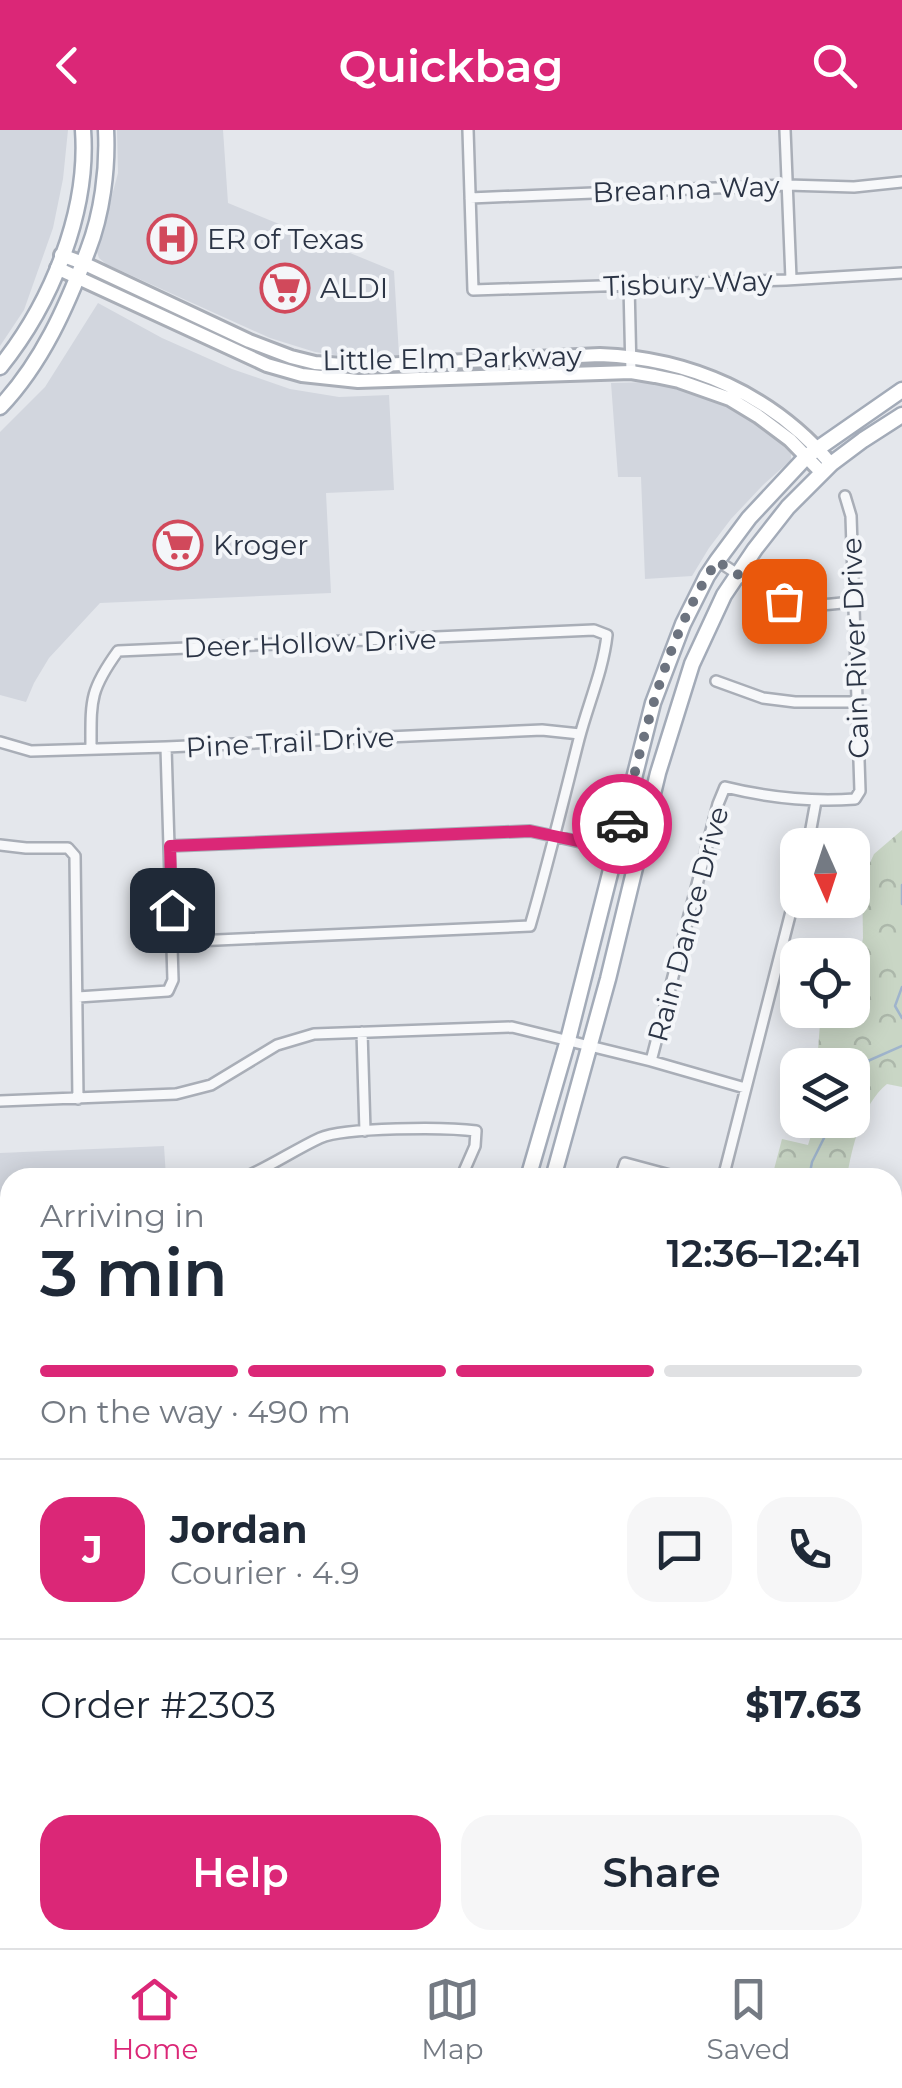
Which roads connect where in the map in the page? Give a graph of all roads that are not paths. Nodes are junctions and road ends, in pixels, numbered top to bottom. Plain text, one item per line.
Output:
1 (83, 130) edge
2 (106, 130) edge
3 (468, 130) edge
4 (785, 130) edge
5 (902, 182) edge
6 (788, 185) junction
7 (470, 198) junction
8 (60, 262) junction
9 (80, 270) junction
10 (902, 274) edge
11 (791, 279) junction
12 (630, 286) junction
13 (630, 356) junction
14 (382, 364) junction
15 (0, 367) edge
16 (630, 372) junction
17 (384, 380) junction
18 (902, 390) edge
19 (0, 406) edge
20 (902, 414) edge
21 (812, 452) junction
22 (827, 469) junction
23 (845, 496) dead end
24 (717, 561) junction
25 (739, 574) junction
26 (854, 602) junction
27 (716, 682) dead end
28 (856, 702) junction
29 (580, 734) junction
30 (0, 742) edge
31 (166, 747) junction
32 (91, 748) junction
33 (816, 801) junction
34 (811, 828) edge
35 (556, 836) junction
36 (0, 845) edge
37 (170, 846) junction
38 (616, 849) junction
39 (640, 855) junction
40 (789, 918) edge
41 (173, 942) junction
42 (78, 997) junction
43 (362, 1032) junction
44 (568, 1040) junction
45 (588, 1045) junction
46 (651, 1061) junction
47 (745, 1088) junction
48 (78, 1099) junction
49 (0, 1101) edge
50 (365, 1131) junction
51 (264, 1168) edge
52 (465, 1168) edge
53 (531, 1168) edge
54 (556, 1168) edge
55 (725, 1168) edge

1 - 8 main road
2 - 9 main road
3 - 7 street
4 - 6 street
5 - 6 street, Breanna Way
6 - 7 street, Breanna Way
6 - 11 street
7 - 12 street, Tisbury Way
8 - 9 main road, Little Elm Parkway
8 - 15 main road
9 - 14 main road, Little Elm Parkway
9 - 17 main road, Little Elm Parkway
9 - 19 main road
10 - 11 street, Tisbury Way
11 - 12 street, Tisbury Way
12 - 13 street
13 - 14 main road, Little Elm Parkway
13 - 16 street
13 - 21 main road, Little Elm Parkway
14 - 17 main road
16 - 17 main road, Little Elm Parkway
16 - 21 main road, Little Elm Parkway
18 - 21 main road
20 - 22 main road
21 - 22 main road, Little Elm Parkway
21 - 24 main road
22 - 25 main road
23 - 26 street, Cain River Drive
24 - 25 street
24 - 38 main road
25 - 26 street
25 - 39 main road
26 - 28 street, Cain River Drive
27 - 28 street
28 - 33 street, Cain River Drive
29 - 31 street, Pine Trail Drive
29 - 32 street, Deer Hollow Drive
29 - 35 street
30 - 32 street, Pine Trail Drive
31 - 32 street, Pine Trail Drive
31 - 37 street
33 - 34 street
33 - 46 street, Rain Dance Drive
35 - 37 street
35 - 38 street
35 - 41 street
36 - 42 street
37 - 41 street
38 - 39 street
38 - 44 main road
39 - 45 main road
40 - 47 street
41 - 42 street
42 - 48 street
43 - 44 street
43 - 48 street
43 - 50 street
44 - 45 street
44 - 53 main road
45 - 46 street
45 - 54 main road
46 - 47 street
47 - 55 street
48 - 49 street
50 - 51 street
50 - 52 street

